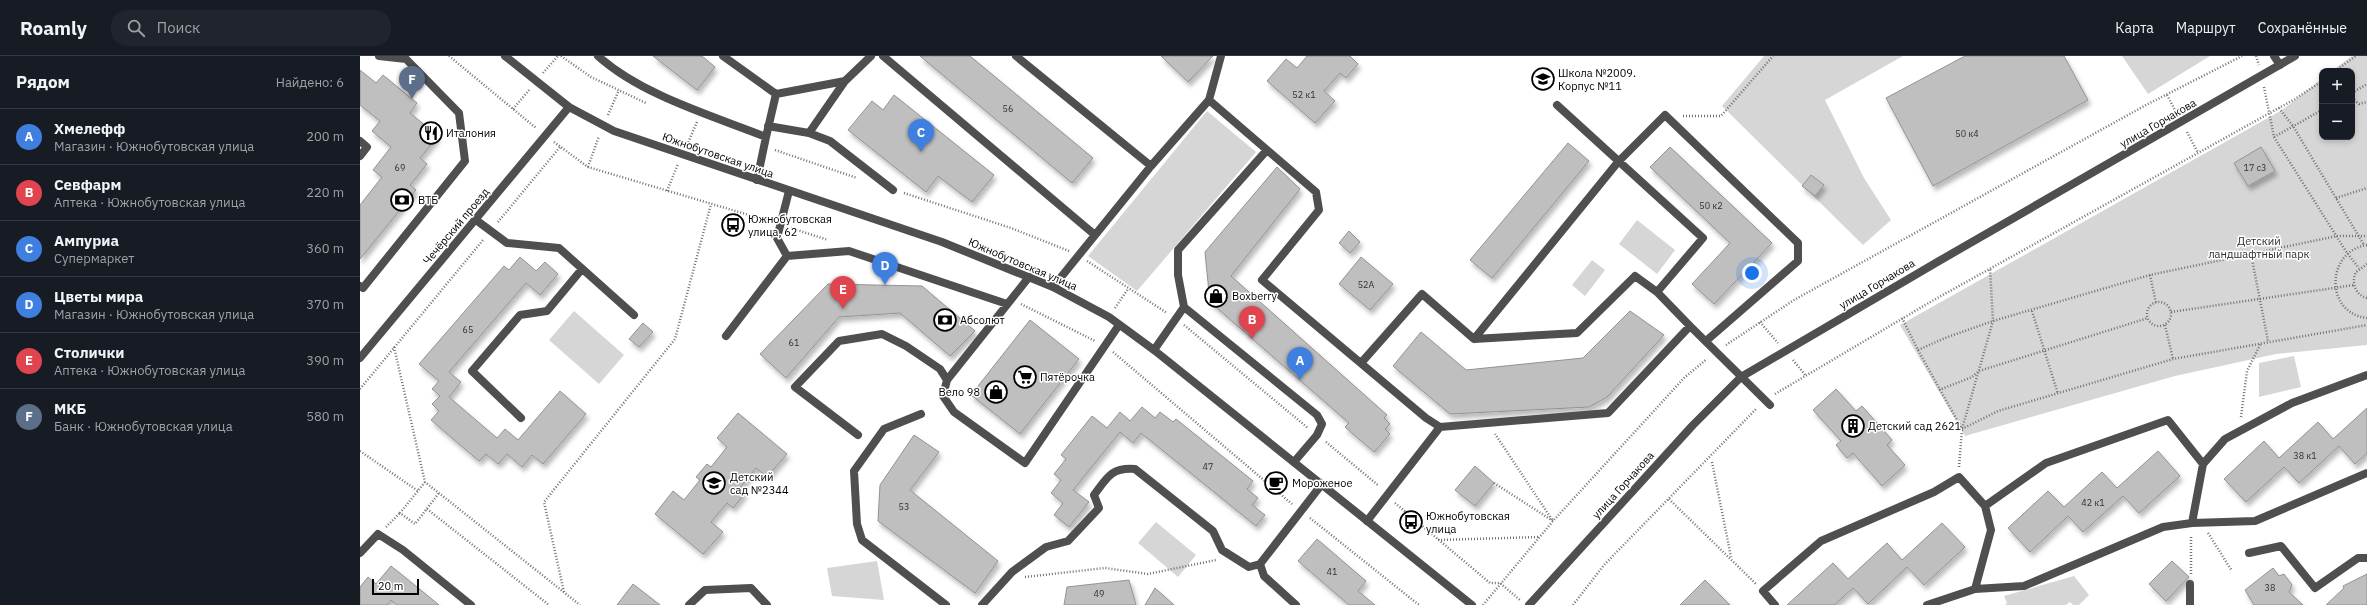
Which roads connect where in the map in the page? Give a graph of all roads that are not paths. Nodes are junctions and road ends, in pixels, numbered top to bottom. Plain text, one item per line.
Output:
1 (379, 56) edge
2 (505, 56) edge
3 (598, 56) edge
4 (722, 56) edge
5 (871, 56) edge
6 (883, 56) edge
7 (1016, 56) edge
8 (1221, 56) edge
9 (2274, 56) edge
10 (2295, 56) edge
11 (2280, 65) junction
12 (845, 81) junction
13 (776, 94) junction
14 (1210, 100) junction
15 (1557, 105) dead end
16 (570, 107) junction
17 (768, 126) junction
18 (809, 133) junction
19 (766, 137) junction
20 (360, 141) edge
21 (1267, 150) junction
22 (360, 156) edge
23 (1618, 162) junction
24 (1151, 166) junction
25 (757, 180) junction
26 (893, 190) dead end
27 (789, 191) junction
28 (476, 220) junction
29 (1095, 235) junction
30 (788, 256) junction
31 (582, 269) junction
32 (1029, 277) junction
33 (360, 286) edge
34 (1053, 287) junction
35 (1657, 292) junction
36 (1009, 302) junction
37 (1184, 307) junction
38 (634, 315) dead end
39 (1119, 325) junction
40 (1690, 326) junction
41 (726, 336) dead end
42 (1474, 339) junction
43 (1706, 341) junction
44 (1154, 350) junction
45 (360, 358) edge
46 (1361, 362) junction
47 (2367, 375) edge
48 (1742, 377) junction
49 (947, 380) junction
50 (1767, 403) road end
51 (921, 414) dead end
52 (521, 418) dead end
53 (1440, 427) junction
54 (858, 435) dead end
55 (1294, 462) junction
56 (2203, 464) junction
57 (2367, 473) edge
58 (1322, 484) junction
59 (1985, 506) junction
60 (1368, 521) junction
61 (2192, 524) junction
62 (2250, 552) dead end
63 (360, 553) edge
64 (2367, 558) edge
65 (1260, 564) junction
66 (2190, 584) road end
67 (1976, 589) junction
68 (471, 605) edge
69 (689, 605) edge
70 (767, 605) edge
71 (946, 605) edge
72 (982, 605) edge
73 (1296, 605) edge
74 (1472, 605) edge
75 (1529, 605) edge
76 (1775, 605) edge
77 (1927, 605) edge
78 (2190, 605) edge

1 - 33 street
2 - 16 street, Южнобутовская улица
3 - 19 street
4 - 13 street
5 - 12 street
6 - 29 street
7 - 24 street
8 - 14 street
9 - 11 street
10 - 11 street, улица Горчакова
11 - 48 street, улица Горчакова
12 - 13 street
12 - 18 street
13 - 17 street
14 - 21 street
14 - 24 street
15 - 23 street
16 - 25 street, Южнобутовская улица
16 - 28 street, Чечёрский проезд
17 - 18 street
17 - 19 street
18 - 26 street
19 - 25 street
20 - 22 street
21 - 37 street
21 - 46 street
23 - 35 street
23 - 42 street
23 - 43 street
24 - 29 street
25 - 27 street, Южнобутовская улица
27 - 30 street
27 - 32 street, Южнобутовская улица
28 - 31 street
28 - 45 street, Чечёрский проезд
29 - 34 street
30 - 36 street
30 - 41 street
31 - 38 street
31 - 52 street
32 - 34 street, Южнобутовская улица
32 - 36 street
34 - 39 street, Южнобутовская улица
35 - 40 street
35 - 42 street
36 - 49 street
37 - 44 street
37 - 55 street
39 - 44 street, Южнобутовская улица
39 - 49 street
40 - 43 street
40 - 53 street
42 - 46 street
43 - 48 street
44 - 55 street, Южнобутовская улица
46 - 53 street
47 - 56 street
48 - 50 street
48 - 75 street, улица Горчакова
49 - 54 street
51 - 71 street
53 - 60 street
55 - 58 street, Южнобутовская улица
56 - 59 street
56 - 61 street
57 - 61 street
58 - 60 street, Южнобутовская улица
58 - 65 street
59 - 67 street
59 - 76 street
60 - 74 street, Южнобутовская улица
61 - 67 street
62 - 64 street
63 - 68 street
65 - 72 street
65 - 73 street
66 - 78 street
67 - 77 street
69 - 70 street

